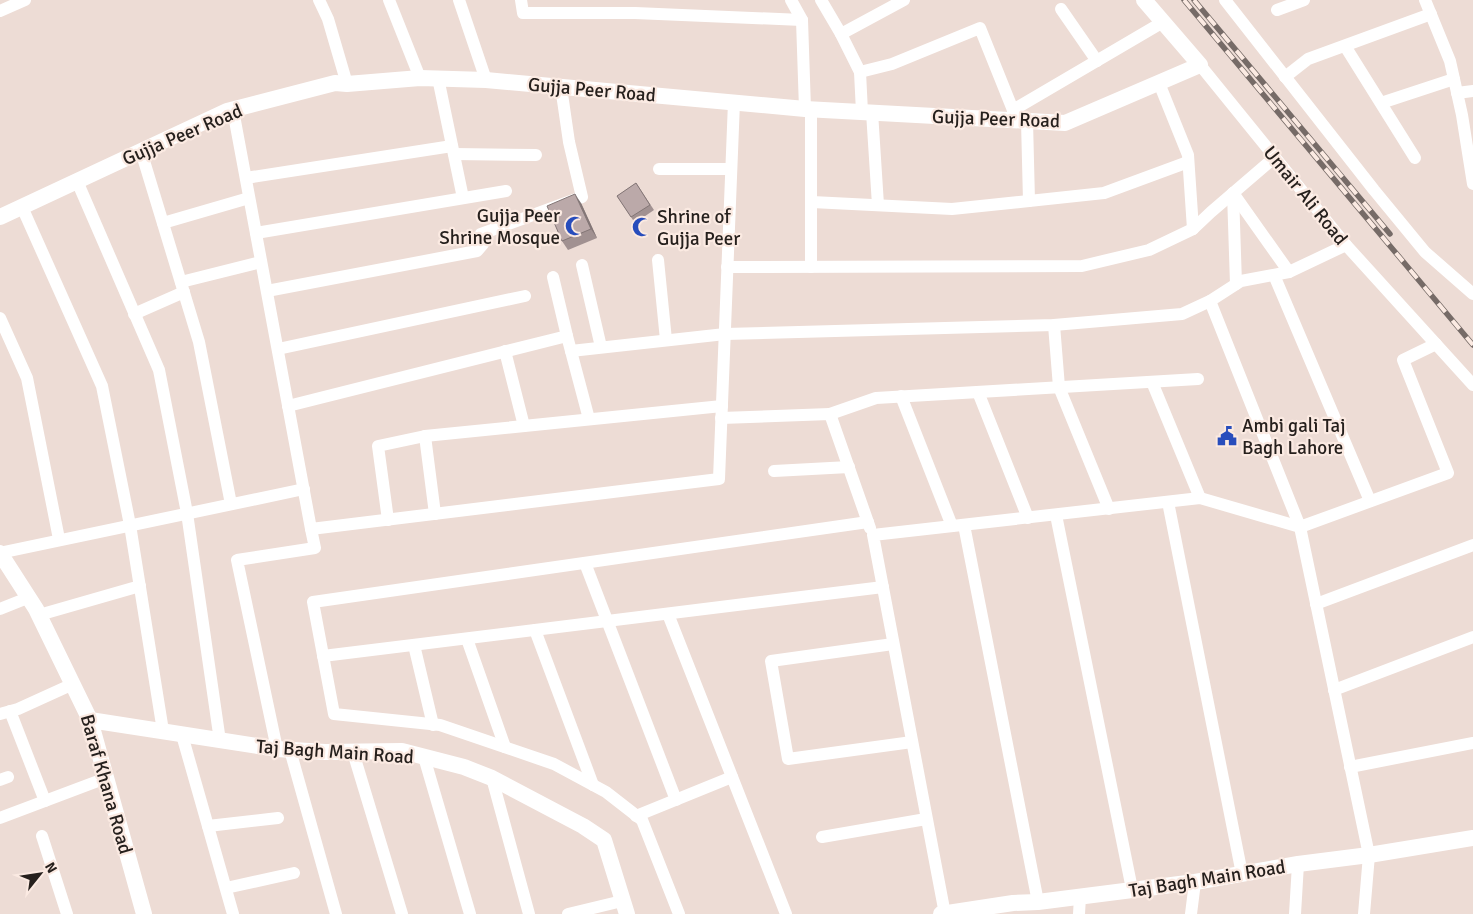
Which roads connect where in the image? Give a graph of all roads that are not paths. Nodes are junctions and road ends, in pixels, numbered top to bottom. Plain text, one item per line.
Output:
1 (25, 0) edge
2 (319, 0) edge
3 (389, 0) edge
4 (459, 0) edge
5 (520, 0) edge
6 (791, 0) edge
7 (821, 0) edge
8 (904, 0) edge
9 (1144, 0) edge
10 (1225, 0) edge
11 (1304, 0) edge
12 (1426, 0) edge
13 (634, 6) edge
14 (1061, 10) dead end
15 (1277, 10) dead end
16 (0, 11) edge
17 (1431, 14) junction
18 (802, 20) junction
19 (1163, 22) junction
20 (841, 34) junction
21 (1344, 46) junction
22 (1097, 61) junction
23 (1200, 65) junction
24 (860, 72) junction
25 (1285, 77) junction
26 (420, 78) junction
27 (438, 78) junction
28 (1454, 79) junction
29 (486, 80) junction
30 (1159, 83) junction
31 (347, 84) junction
32 (561, 87) junction
33 (1473, 91) edge
34 (1457, 93) junction
35 (734, 102) junction
36 (1381, 103) junction
37 (808, 109) junction
38 (233, 110) junction
39 (867, 112) junction
40 (1019, 117) junction
41 (453, 150) junction
42 (141, 151) junction
43 (536, 155) dead end
44 (1275, 157) junction
45 (1415, 158) dead end
46 (1188, 162) junction
47 (659, 169) dead end
48 (730, 169) junction
49 (1472, 177) edge
50 (246, 178) junction
51 (77, 181) junction
52 (506, 191) dead end
53 (1233, 193) junction
54 (250, 198) junction
55 (463, 198) junction
56 (1029, 201) junction
57 (812, 202) junction
58 (878, 205) junction
59 (22, 207) junction
60 (0, 217) edge
61 (163, 223) junction
62 (1193, 229) junction
63 (256, 233) junction
64 (1346, 245) junction
65 (658, 260) dead end
66 (262, 262) junction
67 (582, 265) dead end
68 (727, 267) junction
69 (811, 267) junction
70 (1289, 272) junction
71 (1274, 276) junction
72 (553, 277) dead end
73 (1236, 284) junction
74 (183, 287) junction
75 (267, 291) junction
76 (1473, 294) edge
77 (525, 296) dead end
78 (1210, 301) junction
79 (134, 314) junction
80 (1, 322) edge
81 (1054, 325) junction
82 (725, 334) junction
83 (567, 336) junction
84 (666, 340) junction
85 (1436, 344) junction
86 (601, 347) junction
87 (278, 350) junction
88 (570, 350) junction
89 (505, 351) junction
90 (1198, 379) dead end
91 (1152, 382) junction
92 (1473, 385) edge
93 (1060, 387) junction
94 (978, 392) junction
95 (901, 396) junction
96 (288, 406) junction
97 (722, 412) junction
98 (830, 414) junction
99 (589, 419) junction
100 (524, 426) junction
101 (425, 436) junction
102 (849, 467) junction
103 (774, 471) dead end
104 (304, 489) junction
105 (1200, 498) junction
106 (1370, 501) junction
107 (1168, 502) junction
108 (231, 504) junction
109 (1109, 509) junction
110 (187, 513) junction
111 (435, 514) junction
112 (1056, 514) junction
113 (1028, 518) junction
114 (388, 520) junction
115 (868, 522) junction
116 (130, 525) junction
117 (958, 526) junction
118 (1300, 527) junction
119 (311, 529) junction
120 (873, 535) junction
121 (59, 539) junction
122 (1473, 545) edge
123 (0, 553) edge
124 (585, 563) junction
125 (140, 586) junction
126 (883, 587) junction
127 (30, 597) junction
128 (1316, 604) junction
129 (0, 609) edge
130 (668, 614) junction
131 (39, 615) junction
132 (607, 621) junction
133 (535, 630) junction
134 (1473, 637) edge
135 (467, 639) junction
136 (893, 644) junction
137 (414, 645) junction
138 (323, 656) junction
139 (73, 684) junction
140 (1334, 690) junction
141 (5, 713) edge
142 (90, 720) junction
143 (433, 725) junction
144 (163, 732) junction
145 (182, 735) junction
146 (220, 741) junction
147 (912, 742) junction
148 (1473, 743) edge
149 (505, 747) junction
150 (284, 749) junction
151 (353, 752) junction
152 (424, 757) junction
153 (1350, 767) junction
154 (732, 777) junction
155 (106, 778) junction
156 (492, 778) junction
157 (594, 786) junction
158 (676, 800) junction
159 (45, 801) junction
160 (636, 816) junction
161 (0, 818) edge
162 (278, 818) dead end
163 (926, 819) junction
164 (208, 826) junction
165 (42, 836) dead end
166 (822, 837) dead end
167 (1473, 838) edge
168 (1368, 855) junction
169 (1298, 864) junction
170 (294, 873) dead end
171 (1242, 874) junction
172 (1195, 882) junction
173 (226, 888) junction
174 (1132, 889) junction
175 (1080, 896) junction
176 (1038, 902) junction
177 (625, 908) edge
178 (1012, 909) edge
179 (67, 914) edge
180 (144, 914) edge
181 (234, 914) edge
182 (336, 914) edge
183 (402, 914) edge
184 (470, 914) edge
185 (529, 914) edge
186 (568, 914) edge
187 (679, 914) edge
188 (786, 914) edge
189 (944, 914) edge
190 (1079, 914) edge
191 (1191, 914) edge
192 (1295, 914) edge
193 (1364, 914) edge

1 - 16 street
2 - 31 street
3 - 26 street
4 - 29 street
5 - 13 street
6 - 18 street
7 - 20 street
8 - 20 street
9 - 19 street, Umair Ali Road
10 - 25 street
11 - 15 street
12 - 17 street
13 - 18 street
14 - 22 street
17 - 21 street
17 - 28 street
18 - 37 street
19 - 22 street
19 - 23 street, Umair Ali Road
20 - 24 street
21 - 25 street
21 - 36 street
22 - 40 street
23 - 30 street, Gujja Peer Road
23 - 44 street, Umair Ali Road
24 - 39 street
24 - 40 street
25 - 76 street
26 - 27 street, Gujja Peer Road
26 - 31 street, Gujja Peer Road
27 - 29 street, Gujja Peer Road
27 - 41 street
28 - 34 street
28 - 36 street
29 - 32 street, Gujja Peer Road
30 - 40 street, Gujja Peer Road
30 - 46 street
31 - 38 street, Gujja Peer Road
32 - 35 street, Gujja Peer Road
32 - 75 street
33 - 34 street
34 - 49 street
35 - 37 street, Gujja Peer Road
35 - 48 street
36 - 45 street
37 - 39 street, Gujja Peer Road
37 - 57 street
38 - 42 street, Gujja Peer Road
38 - 50 street
39 - 40 street, Gujja Peer Road
39 - 58 street
40 - 56 street
41 - 43 street
41 - 50 street
41 - 55 street
42 - 51 street, Gujja Peer Road
42 - 61 street
44 - 53 street
44 - 64 street, Umair Ali Road
46 - 56 street
46 - 62 street
47 - 48 street
48 - 68 street
50 - 54 street
51 - 59 street, Gujja Peer Road
51 - 79 street
52 - 55 street
53 - 62 street
53 - 70 street
53 - 73 street
54 - 61 street
54 - 63 street
55 - 63 street
56 - 58 street
57 - 58 street
57 - 69 street
59 - 60 street, Gujja Peer Road
59 - 116 street
61 - 74 street
62 - 69 street
63 - 66 street
64 - 70 street
64 - 85 street, Umair Ali Road
65 - 84 street
66 - 74 street
66 - 75 street
67 - 86 street
68 - 69 street
68 - 82 street
70 - 71 street
71 - 73 street
71 - 106 street
72 - 83 street
73 - 78 street
74 - 79 street
74 - 108 street
75 - 87 street
77 - 87 street
78 - 81 street
78 - 118 street
79 - 110 street
80 - 121 street
81 - 82 street
81 - 93 street
82 - 84 street
82 - 97 street
83 - 88 street
83 - 89 street
84 - 86 street
85 - 92 street, Umair Ali Road
85 - 106 street
86 - 88 street
87 - 96 street
88 - 99 street
89 - 96 street
89 - 100 street
90 - 91 street
91 - 93 street
91 - 105 street
93 - 94 street
93 - 109 street
94 - 95 street
94 - 113 street
95 - 98 street
95 - 117 street
96 - 104 street
97 - 98 street
97 - 99 street
97 - 111 street
98 - 102 street
99 - 100 street
100 - 101 street
101 - 111 street
101 - 114 street
102 - 103 street
102 - 115 street
104 - 108 street
104 - 119 street
105 - 107 street
105 - 118 street
106 - 118 street
107 - 109 street
107 - 171 street
108 - 110 street
109 - 112 street
110 - 116 street
110 - 146 street
111 - 114 street
112 - 113 street
112 - 174 street
113 - 117 street
114 - 119 street
115 - 120 street
115 - 124 street
116 - 121 street
116 - 125 street
117 - 120 street
117 - 176 street
118 - 128 street
119 - 150 street
120 - 126 street
121 - 123 street
122 - 128 street
123 - 127 street, Baraf Khana Road
124 - 132 street
124 - 138 street
125 - 131 street
125 - 144 street
126 - 130 street
126 - 136 street
127 - 129 street
127 - 131 street, Baraf Khana Road
128 - 140 street
130 - 132 street
130 - 154 street
131 - 139 street, Baraf Khana Road
132 - 133 street
132 - 158 street
133 - 135 street
133 - 157 street
134 - 140 street
135 - 137 street
135 - 149 street
136 - 147 street
136 - 147 street
137 - 138 street
137 - 143 street
138 - 143 street
139 - 141 street
139 - 142 street, Baraf Khana Road
140 - 153 street
141 - 159 street
142 - 144 street, Taj Bagh Main Road
142 - 155 street, Baraf Khana Road
143 - 149 street
144 - 145 street, Taj Bagh Main Road
145 - 146 street, Taj Bagh Main Road
145 - 164 street
146 - 150 street, Taj Bagh Main Road
147 - 163 street
148 - 153 street
149 - 157 street
150 - 151 street, Taj Bagh Main Road
150 - 182 street
151 - 152 street, Taj Bagh Main Road
151 - 183 street
152 - 156 street, Taj Bagh Main Road
152 - 184 street
153 - 168 street
154 - 158 street
154 - 188 street
155 - 159 street
155 - 180 street, Baraf Khana Road
156 - 177 street, Taj Bagh Main Road
156 - 185 street
157 - 160 street
158 - 160 street
159 - 161 street
160 - 187 street
162 - 164 street
163 - 166 street
163 - 189 street
164 - 173 street
165 - 179 street
167 - 168 street, Taj Bagh Main Road
168 - 169 street, Taj Bagh Main Road
168 - 193 street
169 - 171 street, Taj Bagh Main Road
169 - 192 street
170 - 173 street
171 - 172 street, Taj Bagh Main Road
172 - 174 street, Taj Bagh Main Road
172 - 191 street
173 - 181 street
174 - 175 street, Taj Bagh Main Road
175 - 176 street, Taj Bagh Main Road
175 - 190 street
176 - 178 street, Taj Bagh Main Road
177 - 186 street
178 - 189 street, Taj Bagh Main Road

